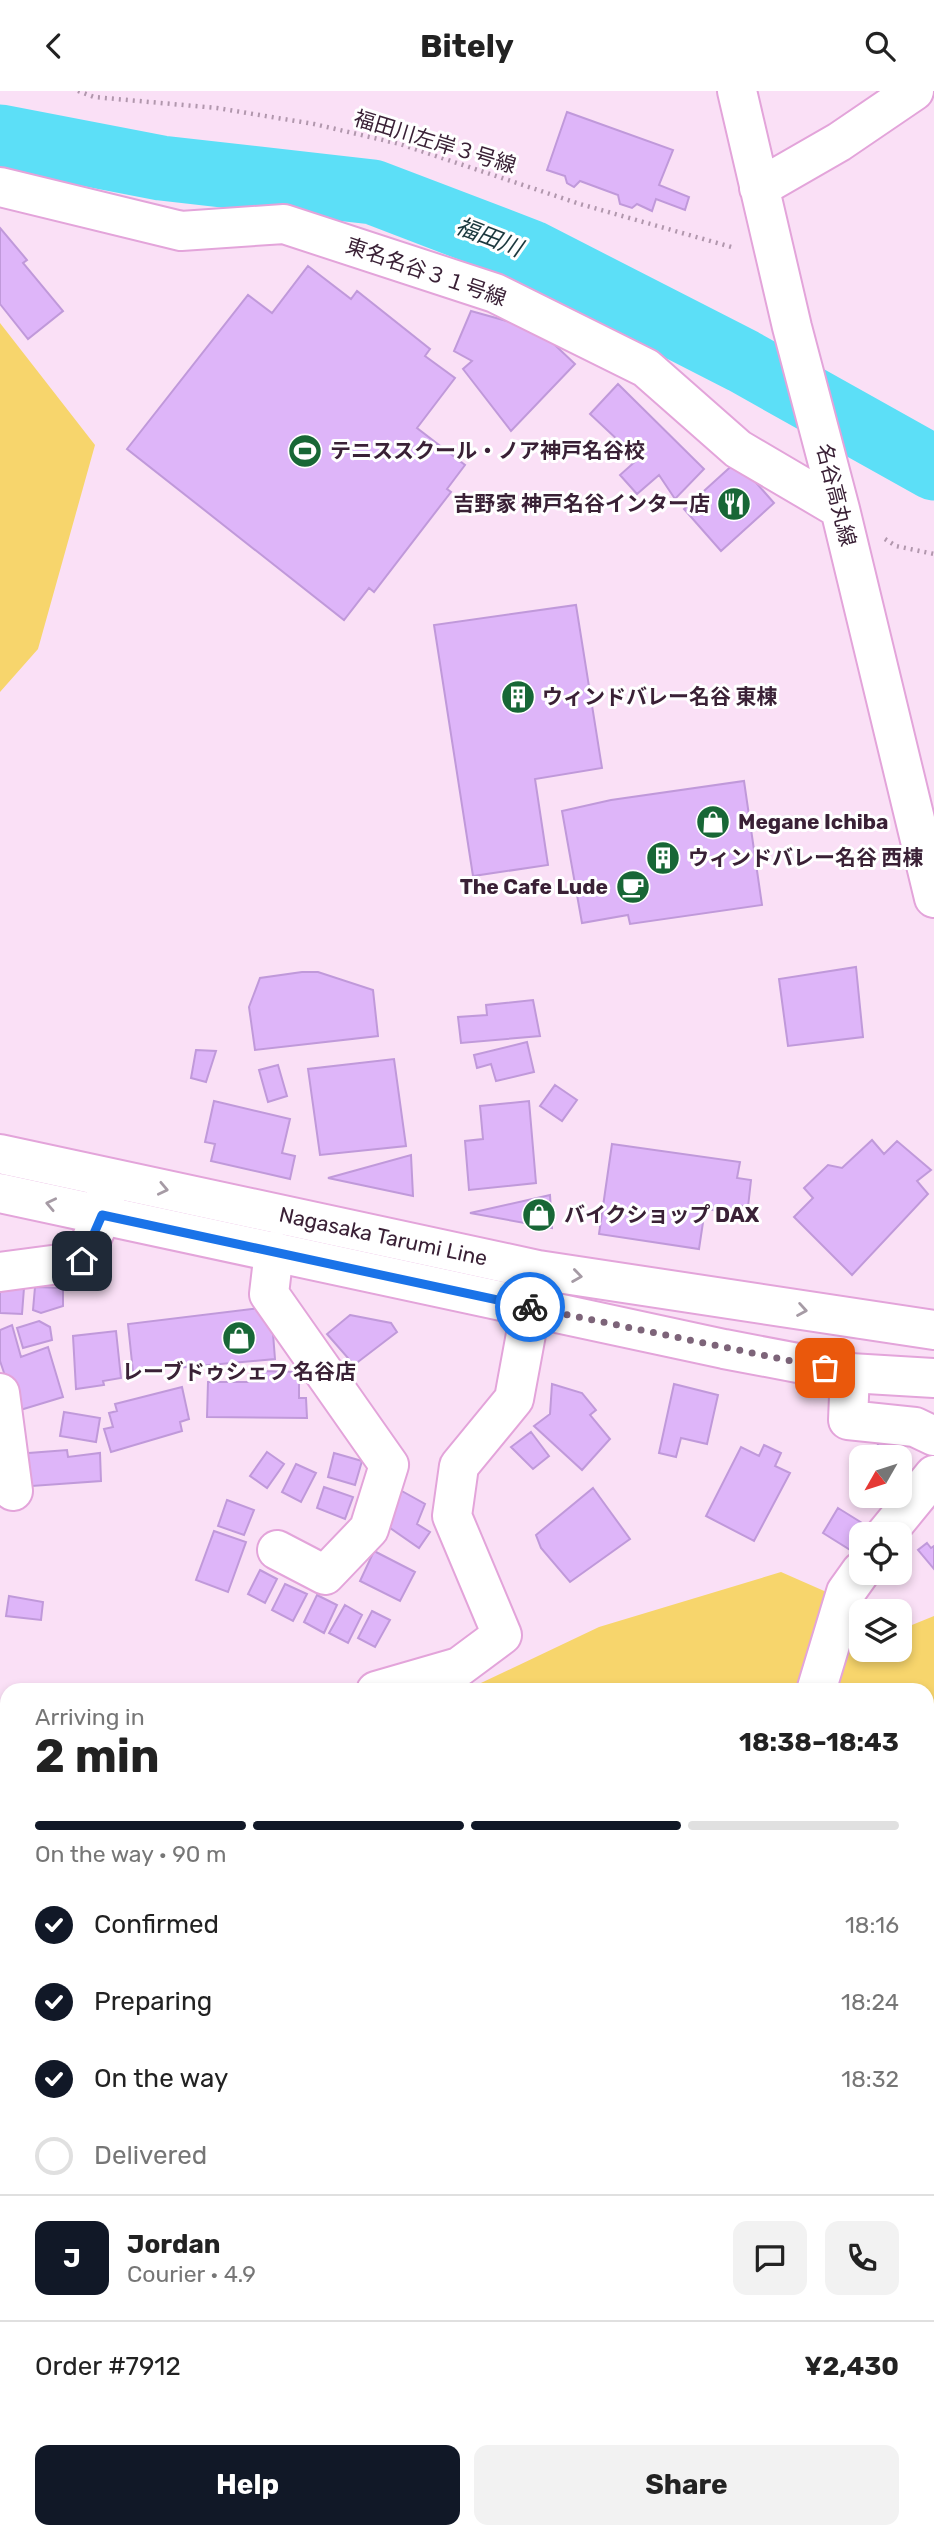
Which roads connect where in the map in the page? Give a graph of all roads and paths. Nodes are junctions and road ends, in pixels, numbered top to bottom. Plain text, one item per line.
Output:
1 (78, 91) edge
2 (737, 91) edge
3 (915, 91) edge
4 (0, 187) edge
5 (759, 188) junction
6 (775, 258) junction
7 (840, 509) junction
8 (934, 898) edge
9 (0, 1154) edge
10 (110, 1177) junction
11 (0, 1193) edge
12 (102, 1215) junction
13 (274, 1251) junction
14 (0, 1272) edge
15 (531, 1307) junction
16 (934, 1330) edge
17 (850, 1373) junction
18 (934, 1378) edge
19 (0, 1392) edge
20 (934, 1436) edge
21 (934, 1475) edge
22 (13, 1492) dead end
23 (896, 1522) edge
24 (277, 1551) dead end
25 (851, 1585) edge
26 (404, 1683) edge
27 (818, 1683) edge

1 - 6 path, 福田川左岸３号線
2 - 5 street, 名谷高丸線
3 - 5 street
4 - 7 street, 東名名谷３１号線
5 - 6 street, 名谷高丸線
6 - 7 street, 名谷高丸線
7 - 8 street, 名谷高丸線
9 - 10 street, Nagasaka Tarumi Line
10 - 12 street
10 -> 16 street, Nagasaka Tarumi Line
12 -> 11 street, Nagasaka Tarumi Line
12 - 13 street, Nagasaka Tarumi Line
12 - 14 street
13 - 15 street, Nagasaka Tarumi Line
13 - 24 street
15 - 17 street, Nagasaka Tarumi Line
15 - 26 street
17 - 18 street, Nagasaka Tarumi Line
17 - 20 street
19 - 22 street
21 - 23 street
25 - 27 street

